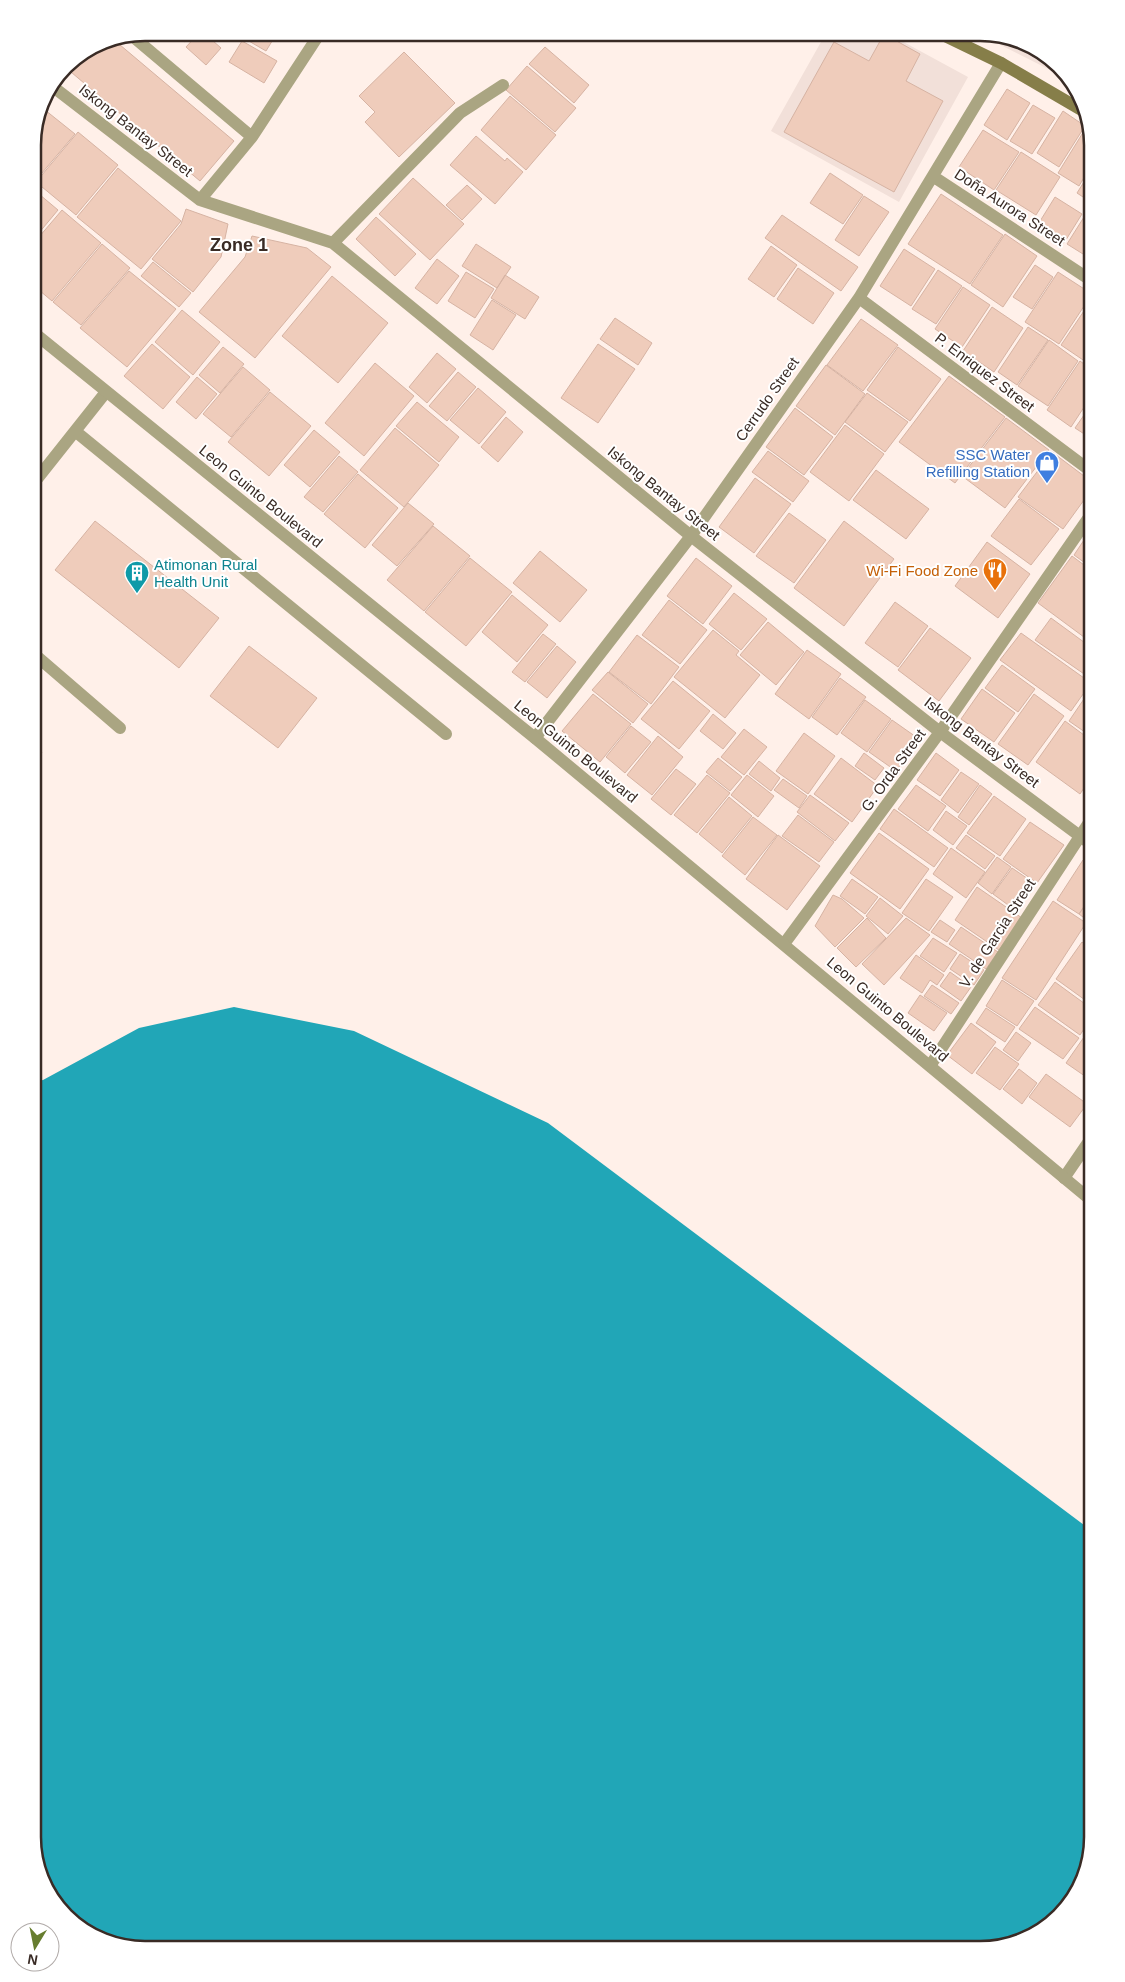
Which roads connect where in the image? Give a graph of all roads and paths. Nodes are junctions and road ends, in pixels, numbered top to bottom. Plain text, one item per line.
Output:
1 (314, 41) edge
2 (955, 41) edge
3 (139, 42) edge
4 (1001, 63) junction
5 (503, 85) dead end
6 (57, 90) edge
7 (1076, 107) edge
8 (252, 137) junction
9 (934, 177) junction
10 (200, 200) junction
11 (333, 243) junction
12 (1084, 276) edge
13 (859, 298) junction
14 (41, 339) edge
15 (106, 392) junction
16 (75, 431) junction
17 (1084, 466) edge
18 (41, 474) edge
19 (1084, 525) edge
20 (691, 536) junction
21 (41, 660) edge
22 (120, 728) dead end
23 (940, 732) junction
24 (446, 734) dead end
25 (536, 738) junction
26 (1084, 830) edge
27 (1080, 836) junction
28 (1084, 839) edge
29 (784, 944) junction
30 (930, 1066) junction
31 (1084, 1149) edge
32 (1064, 1178) junction
33 (1084, 1194) edge

1 - 8 street
2 - 4 main road
3 - 8 street
4 - 7 main road
4 - 9 street, Cerrudo Street
5 - 11 street
6 - 10 street, Iskong Bantay Street
8 - 10 street
9 - 12 street, Doña Aurora Street
9 - 13 street, Cerrudo Street
10 - 11 street, Iskong Bantay Street
11 - 20 street, Iskong Bantay Street
13 - 17 street, P. Enriquez Street
13 - 20 street, Cerrudo Street
14 - 15 street, Leon Guinto Boulevard
15 - 16 street
15 - 25 street, Leon Guinto Boulevard
16 - 18 street
16 - 24 street
19 - 23 street, G. Orda Street
20 - 23 street, Iskong Bantay Street
20 - 25 street, Cerrudo Street
21 - 22 street
23 - 27 street, Iskong Bantay Street
23 - 29 street, G. Orda Street
25 - 29 street, Leon Guinto Boulevard
26 - 27 street, V. de Garcia Street
27 - 28 street, Iskong Bantay Street
27 - 30 street, V. de Garcia Street
29 - 30 street, Leon Guinto Boulevard
30 - 32 street, Leon Guinto Boulevard
31 - 32 street
32 - 33 street, Leon Guinto Boulevard

